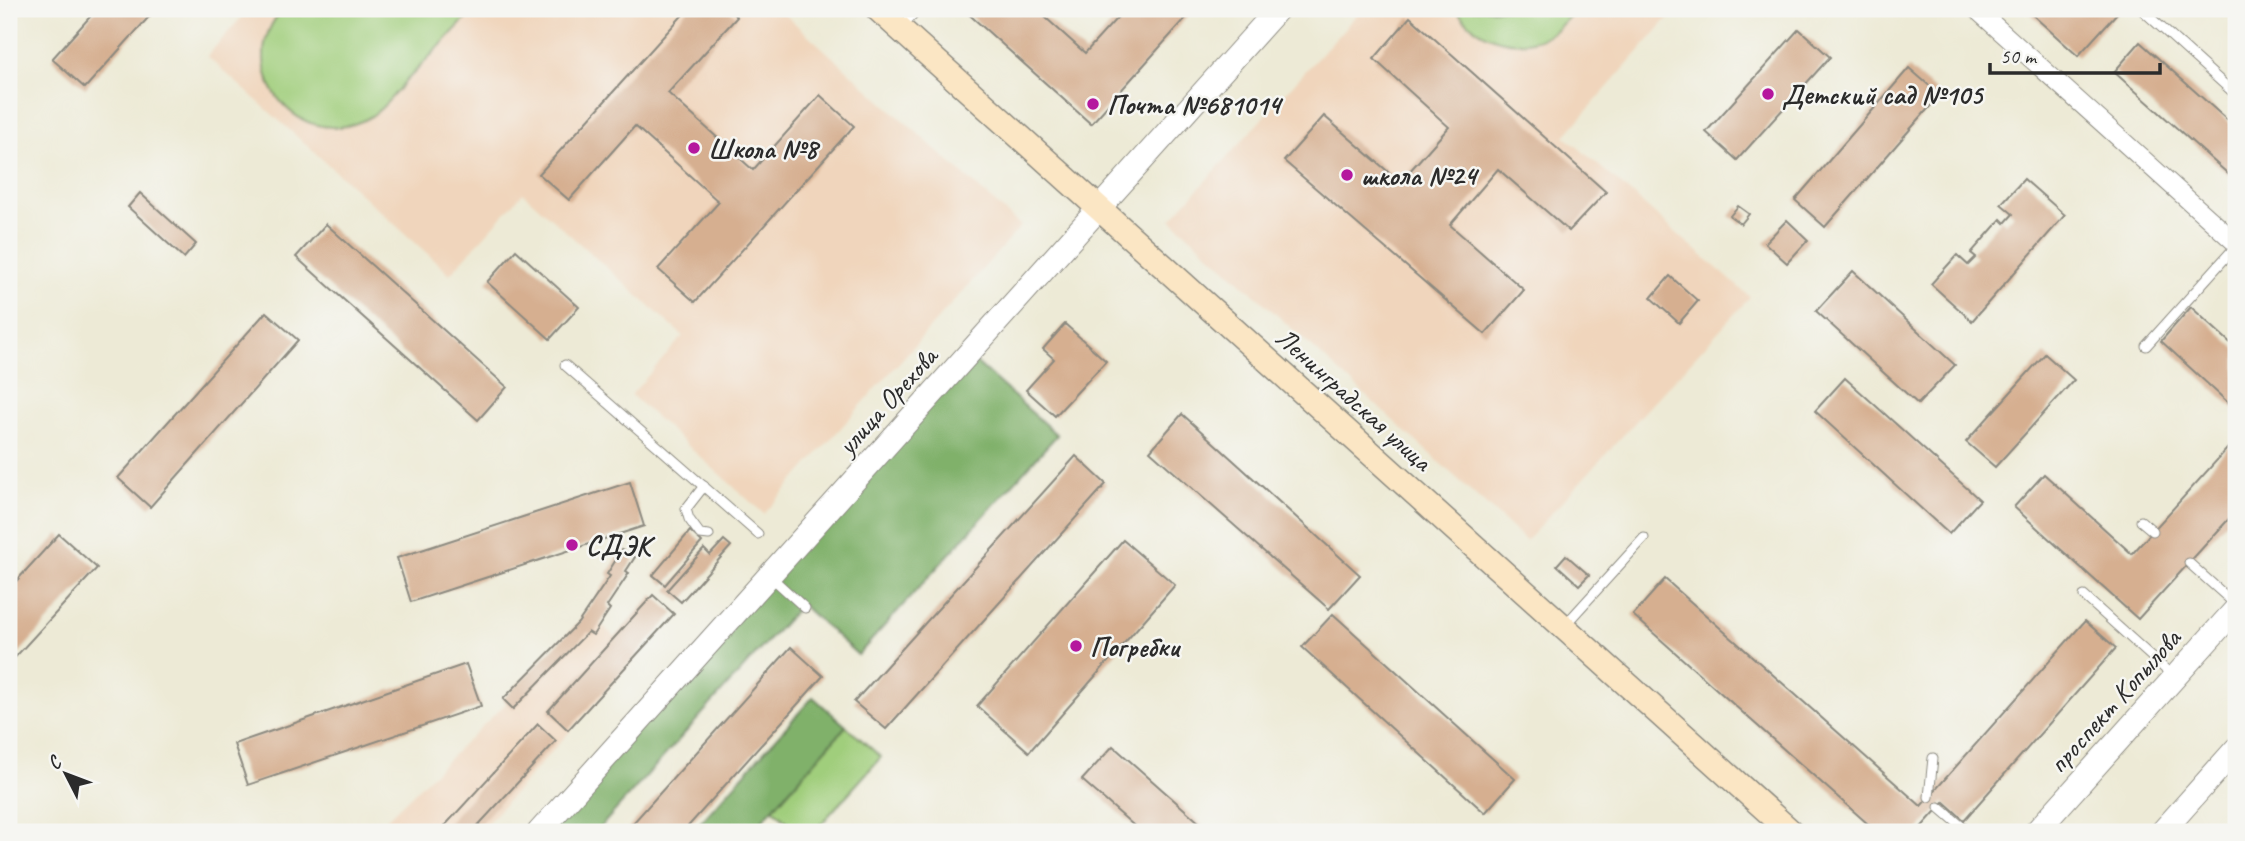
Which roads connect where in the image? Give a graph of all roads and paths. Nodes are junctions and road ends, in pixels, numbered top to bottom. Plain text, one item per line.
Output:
1 (878, 9) edge
2 (918, 9) edge
3 (1278, 9) edge
4 (1976, 9) edge
5 (2141, 9) edge
6 (900, 29) junction
7 (2236, 94) edge
8 (1099, 209) junction
9 (2236, 245) edge
10 (2146, 346) dead end
11 (565, 365) dead end
12 (704, 485) junction
13 (2141, 522) dead end
14 (2153, 531) dead end
15 (758, 534) dead end
16 (709, 535) dead end
17 (1644, 538) dead end
18 (2189, 563) dead end
19 (770, 576) junction
20 (2084, 596) dead end
21 (2236, 607) edge
22 (806, 608) dead end
23 (1563, 628) junction
24 (2175, 678) junction
25 (2236, 749) edge
26 (1933, 758) dead end
27 (1929, 797) dead end
28 (1939, 807) dead end
29 (539, 832) edge
30 (1791, 832) edge
31 (1968, 832) edge
32 (2036, 832) edge
33 (2162, 832) edge

1 - 6 main road, Ленинградская улица
2 - 6 lane
3 - 8 street, улица Орехова
4 - 9 street
5 - 7 lane
6 - 8 main road, Ленинградская улица
8 - 19 street, улица Орехова
8 - 23 main road, Ленинградская улица
9 - 10 lane
11 - 12 lane
12 - 15 lane
12 - 16 lane
13 - 14 lane
17 - 23 lane
18 - 21 lane
19 - 22 lane
19 - 29 street, улица Орехова
20 - 24 lane
21 - 24 street, проспект Копылова
23 - 30 main road, Ленинградская улица
24 - 32 street, проспект Копылова
25 - 33 street
26 - 27 lane
28 - 31 lane

